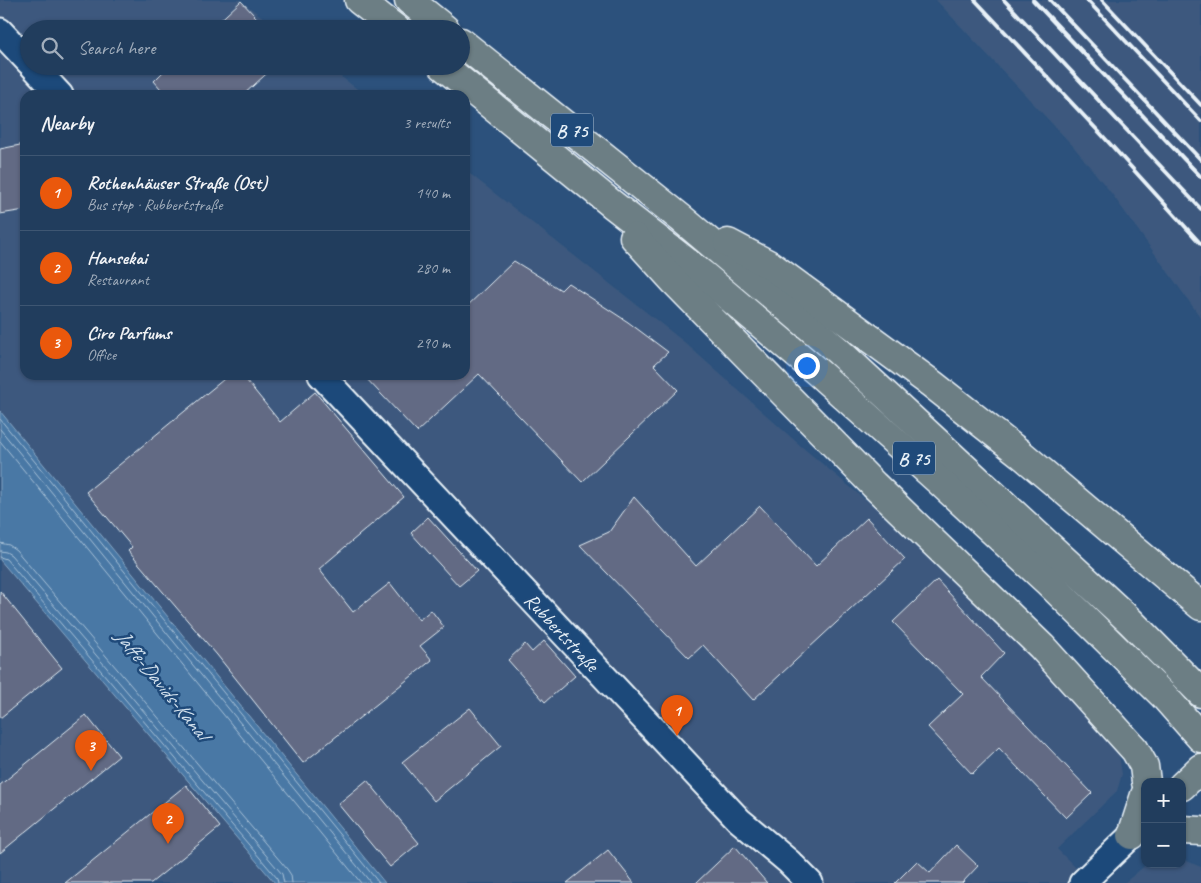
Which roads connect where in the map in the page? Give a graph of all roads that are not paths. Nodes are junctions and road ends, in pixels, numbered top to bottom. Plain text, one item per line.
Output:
1 (359, 0) edge
2 (409, 0) edge
3 (385, 20) edge
4 (434, 20) edge
5 (0, 31) edge
6 (470, 49) edge
7 (20, 52) edge
8 (41, 75) edge
9 (454, 75) edge
10 (55, 90) edge
11 (612, 204) junction
12 (682, 219) junction
13 (326, 380) edge
14 (1201, 606) edge
15 (1201, 693) edge
16 (1199, 736) edge
17 (1201, 768) edge
18 (1146, 778) edge
19 (1186, 782) edge
20 (1186, 830) edge
21 (1201, 830) edge
22 (1141, 831) edge
23 (810, 883) edge
24 (1082, 883) edge

1 - 3 highway
2 - 4 highway
5 - 7 street
6 - 12 highway, B 75
8 - 10 street
9 - 11 highway, B 75
11 - 16 highway, B 75
11 - 18 highway, B 75
12 - 14 highway
12 - 15 highway, B 75
13 - 23 street, Rubbertstraße
17 - 19 highway
20 - 21 highway
22 - 24 street

